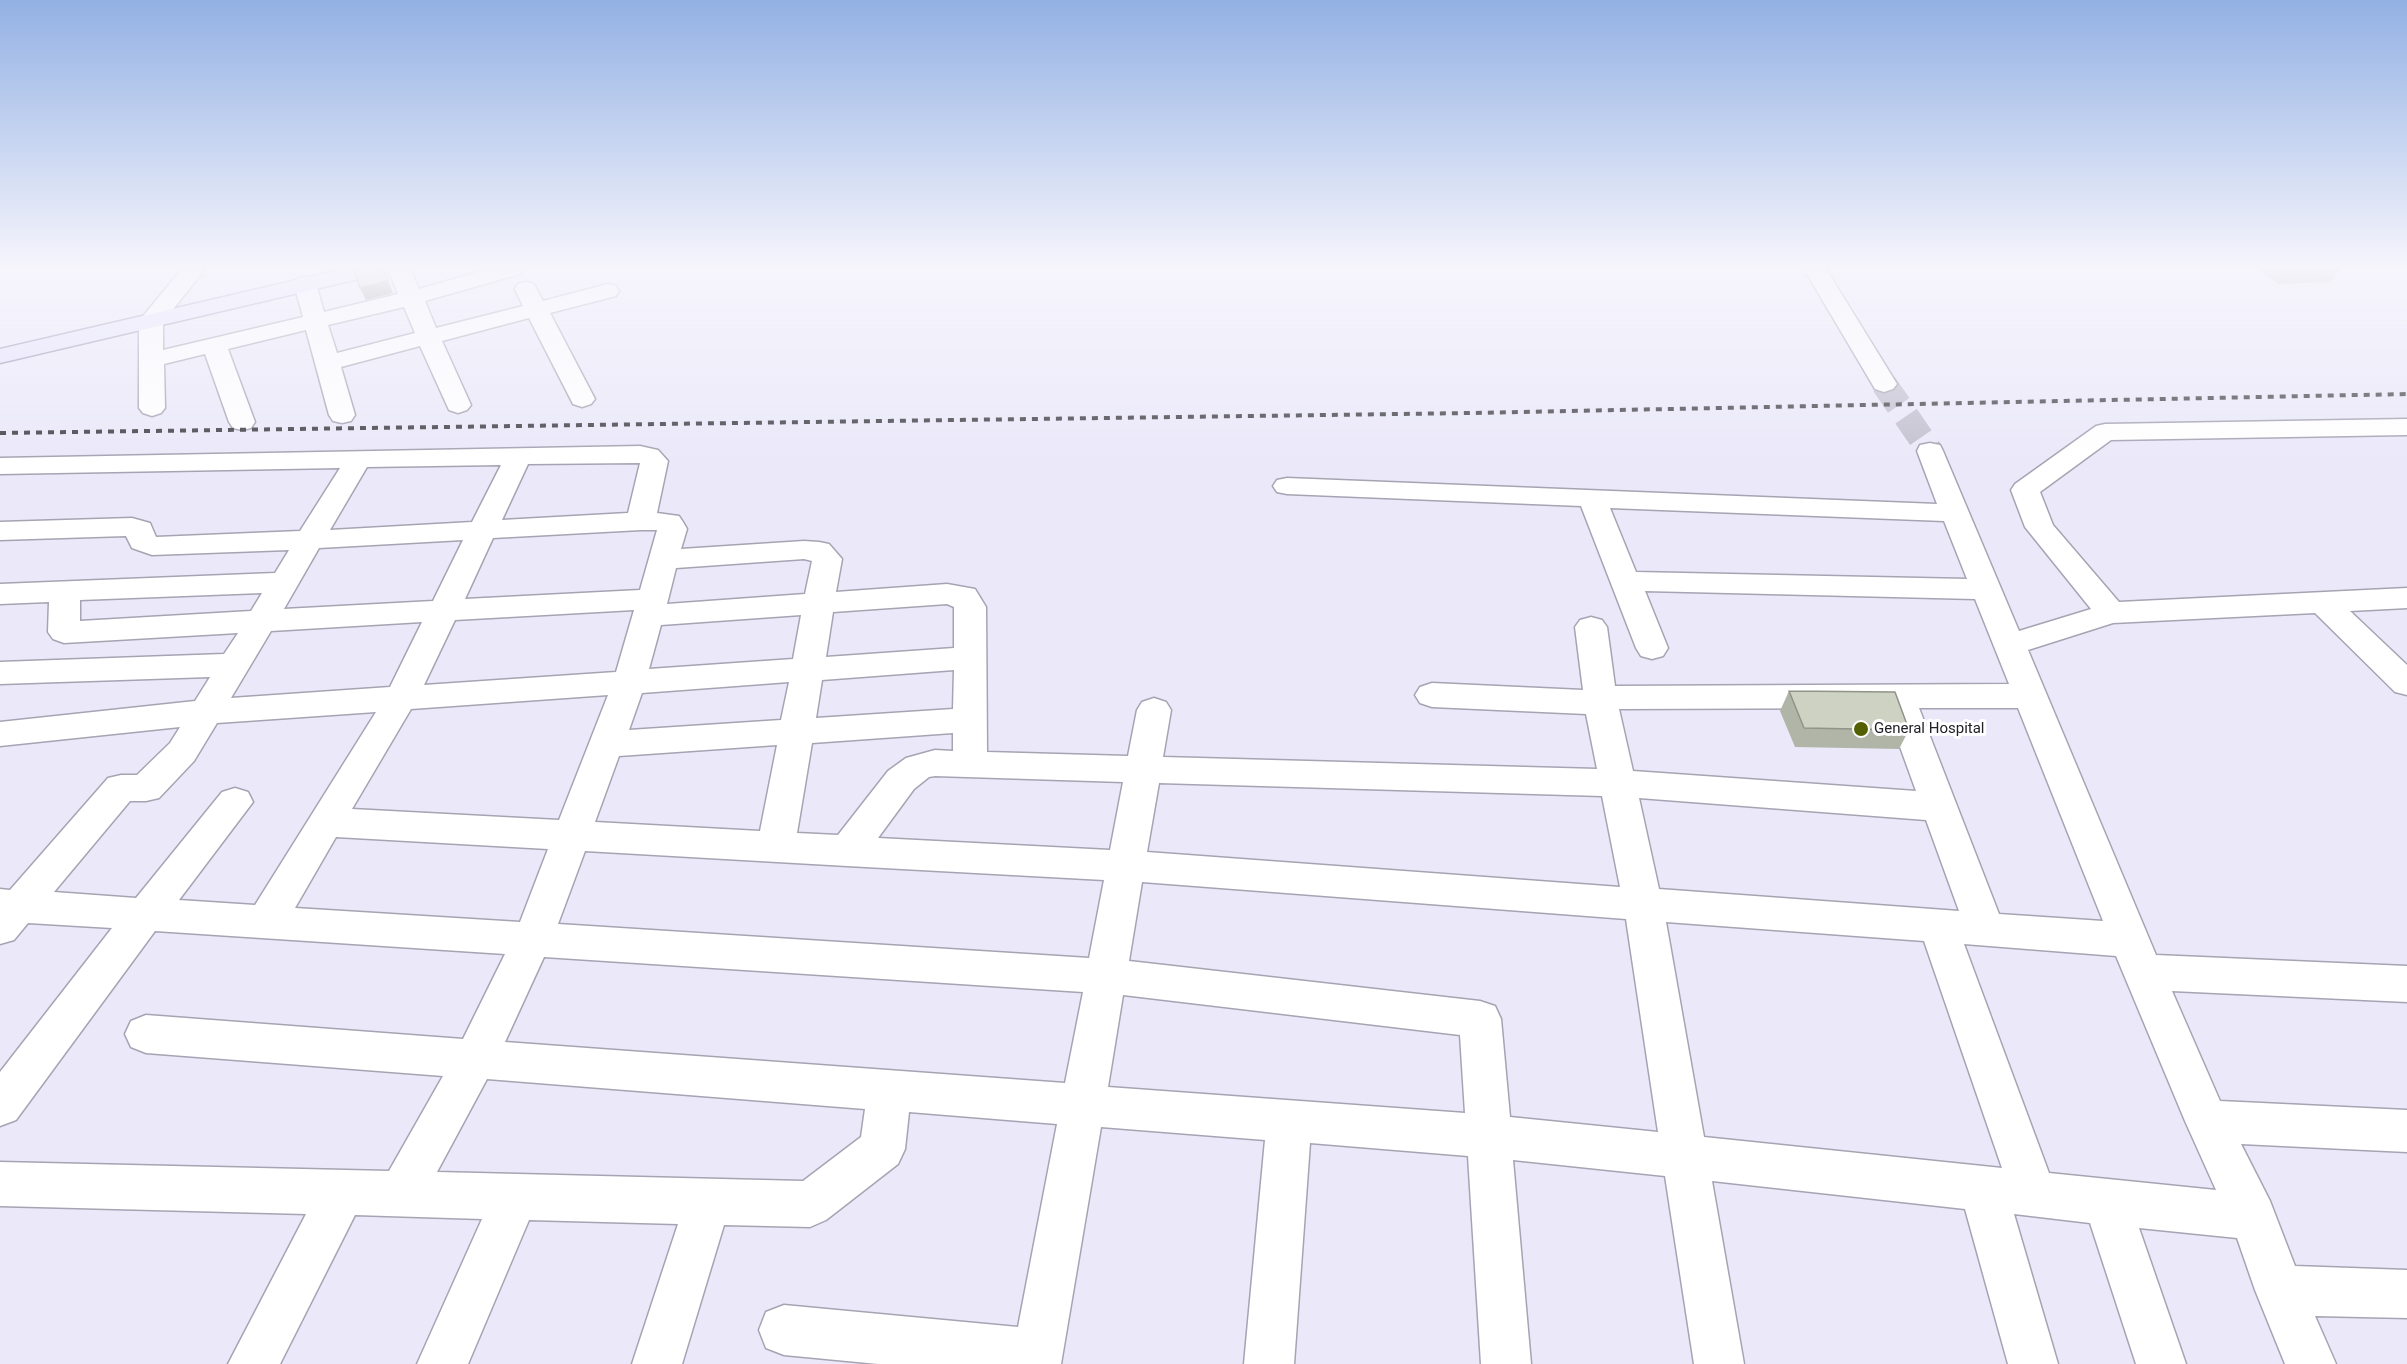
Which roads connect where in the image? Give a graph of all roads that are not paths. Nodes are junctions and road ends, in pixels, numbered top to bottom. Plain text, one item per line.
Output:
1 (101, 333) edge
2 (151, 333) edge
3 (262, 333) edge
4 (319, 333) edge
5 (427, 333) edge
6 (441, 333) edge
7 (548, 333) edge
8 (1853, 333) edge
9 (428, 336) junction
10 (214, 344) junction
11 (0, 356) edge
12 (151, 360) junction
13 (327, 363) junction
14 (1884, 384) tunnel mouth
15 (582, 399) dead end
16 (458, 405) dead end
17 (152, 408) dead end
18 (342, 415) dead end
19 (242, 422) dead end
20 (2407, 427) edge
21 (1930, 451) tunnel mouth
22 (518, 457) junction
23 (358, 460) junction
24 (5, 470) edge
25 (1287, 486) dead end
26 (1592, 498) junction
27 (1956, 513) junction
28 (641, 521) junction
29 (483, 530) junction
30 (0, 531) edge
31 (310, 540) junction
32 (664, 560) junction
33 (1625, 581) junction
34 (285, 582) junction
35 (1986, 589) junction
36 (65, 591) junction
37 (0, 594) edge
38 (2407, 598) edge
39 (2322, 602) junction
40 (819, 604) junction
41 (650, 608) junction
42 (443, 611) junction
43 (2110, 613) junction
44 (261, 621) junction
45 (1591, 627) dead end
46 (2009, 645) junction
47 (1652, 648) dead end
48 (970, 658) junction
49 (235, 665) junction
50 (807, 670) junction
51 (0, 672) edge
52 (629, 684) junction
53 (2407, 684) edge
54 (1432, 695) dead end
55 (1898, 696) junction
56 (2030, 696) junction
57 (402, 697) junction
58 (1601, 703) junction
59 (1154, 710) dead end
60 (207, 712) junction
61 (970, 720) junction
62 (797, 731) junction
63 (0, 734) edge
64 (606, 744) junction
65 (970, 764) junction
66 (1143, 770) junction
67 (1618, 783) junction
68 (235, 802) dead end
69 (1940, 807) junction
70 (326, 822) junction
71 (572, 836) junction
72 (777, 847) junction
73 (847, 851) junction
74 (1126, 866) junction
75 (1643, 904) junction
76 (7, 912) edge
77 (146, 913) junction
78 (266, 921) junction
79 (1938, 926) junction
80 (1985, 929) junction
81 (533, 938) junction
82 (2136, 956) junction
83 (1106, 976) junction
84 (2407, 984) edge
85 (146, 1034) dead end
86 (475, 1059) junction
87 (890, 1090) junction
88 (1083, 1105) junction
89 (0, 1106) edge
90 (1289, 1121) junction
91 (2207, 1121) junction
92 (2407, 1131) edge
93 (1489, 1136) junction
94 (1685, 1157) junction
95 (0, 1184) edge
96 (1983, 1189) junction
97 (342, 1193) junction
98 (401, 1194) junction
99 (2034, 1194) junction
100 (515, 1197) junction
101 (708, 1202) junction
102 (2107, 1202) junction
103 (2253, 1217) junction
104 (2279, 1290) junction
105 (2407, 1294) edge
106 (784, 1330) dead end
107 (1037, 1359) edge
108 (253, 1364) edge
109 (442, 1364) edge
110 (657, 1364) edge
111 (1269, 1364) edge
112 (1506, 1364) edge
113 (1719, 1364) edge
114 (2034, 1364) edge
115 (2161, 1364) edge
116 (2311, 1364) edge

1 - 11 main road
2 - 12 street
3 - 10 street
4 - 13 street
5 - 9 street
6 - 9 street
7 - 15 street
8 - 14 street
9 - 13 street
9 - 16 street
10 - 12 street
10 - 19 street
12 - 17 street
13 - 18 street
20 - 43 street
21 - 27 street
22 - 23 street
22 - 28 street
22 - 29 street
23 - 24 street
23 - 31 street
25 - 26 street
26 - 27 street
26 - 33 street
27 - 35 street
28 - 29 street
28 - 32 street
29 - 31 street
29 - 42 street
30 - 31 street
31 - 34 street
32 - 40 street
32 - 41 street
33 - 35 street
33 - 47 street
34 - 36 street
34 - 44 street
35 - 46 street
36 - 37 street
36 - 44 street
38 - 39 street
39 - 43 street
39 - 53 street
40 - 41 street
40 - 48 street
40 - 50 street
41 - 42 street
41 - 52 street
42 - 44 street
42 - 57 street
43 - 46 street
44 - 49 street
45 - 58 street
46 - 56 street
48 - 50 street
48 - 61 street
49 - 51 street
49 - 60 street
50 - 52 street
50 - 62 street
52 - 57 street
52 - 64 street
54 - 58 street
55 - 56 street
55 - 58 street
55 - 69 street
56 - 82 street
57 - 60 street
57 - 70 street
58 - 67 street
59 - 66 street
60 - 63 street
60 - 76 street
61 - 62 street
61 - 65 street
62 - 64 street
62 - 72 street
64 - 71 street
65 - 66 street
65 - 73 street
66 - 67 street
66 - 74 street
67 - 69 street
67 - 75 street
68 - 77 street
69 - 80 street
70 - 71 street
70 - 78 street
71 - 72 street
71 - 81 street
72 - 73 street
73 - 74 street
74 - 75 street
74 - 83 street
75 - 79 street
75 - 94 street
76 - 77 street
77 - 78 street
77 - 89 street
78 - 81 street
79 - 80 street
79 - 99 street
80 - 82 street
81 - 83 street
81 - 86 street
82 - 84 street
82 - 91 street
83 - 88 street
83 - 93 street
85 - 86 street
86 - 87 street
86 - 98 street
87 - 88 street
87 - 101 street
88 - 90 street
88 - 107 street
90 - 93 street
90 - 111 street
91 - 92 street
91 - 103 street
93 - 94 street
93 - 112 street
94 - 96 street
94 - 113 street
95 - 97 street
96 - 99 street
96 - 114 street
97 - 98 street
97 - 108 street
98 - 100 street
99 - 102 street
100 - 101 street
100 - 109 street
101 - 110 street
102 - 103 street
102 - 115 street
103 - 104 street
104 - 105 street
104 - 116 street
106 - 107 street

